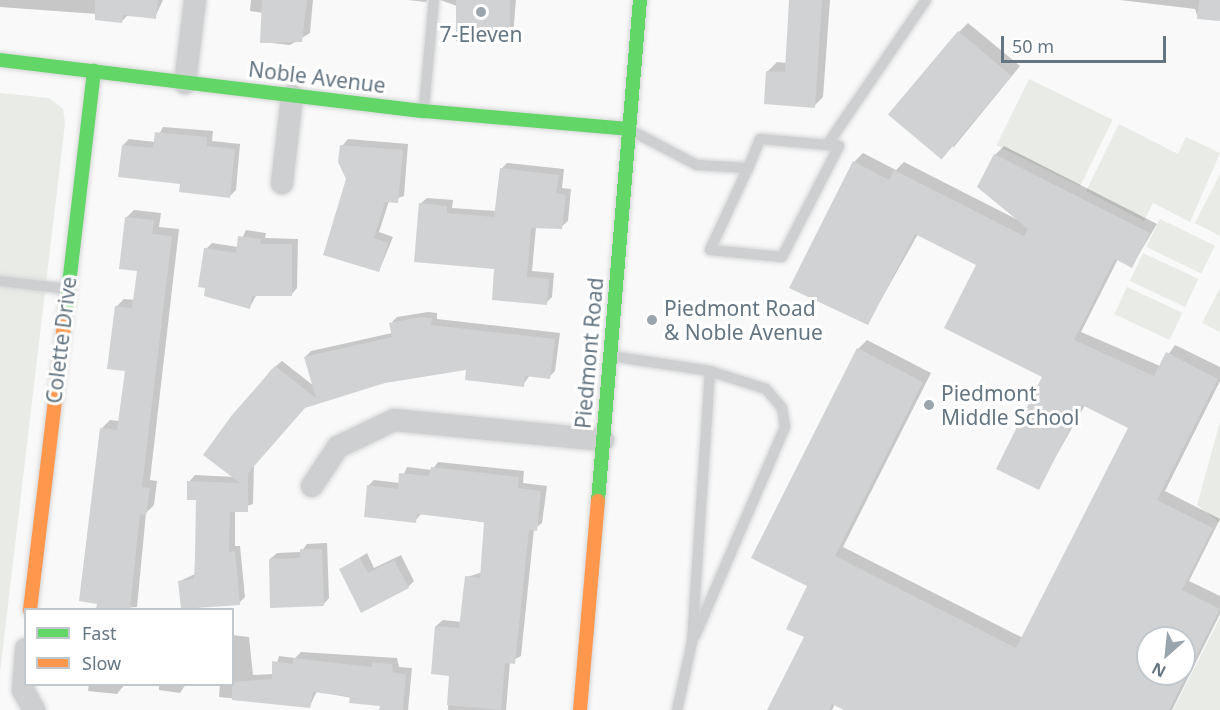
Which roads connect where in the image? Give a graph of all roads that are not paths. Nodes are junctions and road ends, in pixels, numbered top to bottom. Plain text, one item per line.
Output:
1 (195, 0) edge
2 (434, 0) edge
3 (640, 0) edge
4 (926, 0) edge
5 (0, 60) edge
6 (94, 71) junction
7 (185, 83) junction
8 (292, 96) junction
9 (423, 111) junction
10 (629, 129) junction
11 (827, 145) junction
12 (748, 168) junction
13 (282, 183) dead end
14 (0, 281) edge
15 (67, 290) junction
16 (610, 356) junction
17 (710, 371) junction
18 (603, 440) junction
19 (312, 486) dead end
20 (30, 608) edge
21 (692, 642) junction
22 (24, 676) edge
23 (34, 710) edge
24 (580, 710) edge
25 (678, 710) edge

1 - 7 street
2 - 9 lane
3 - 10 street, Piedmont Road
4 - 11 lane
5 - 6 street, Noble Avenue
6 - 7 street, Noble Avenue
6 - 15 street, Colette Drive
7 - 8 street, Noble Avenue
8 - 9 street, Noble Avenue
8 - 13 street
9 - 10 street, Noble Avenue
10 - 12 lane
10 - 16 street, Piedmont Road
11 - 12 lane
11 - 12 lane
14 - 15 lane
15 - 20 street, Colette Drive
16 - 17 lane
16 - 18 street, Piedmont Road
17 - 21 lane
17 - 21 lane
18 - 19 street
18 - 24 street, Piedmont Road
21 - 25 lane
22 - 23 street

